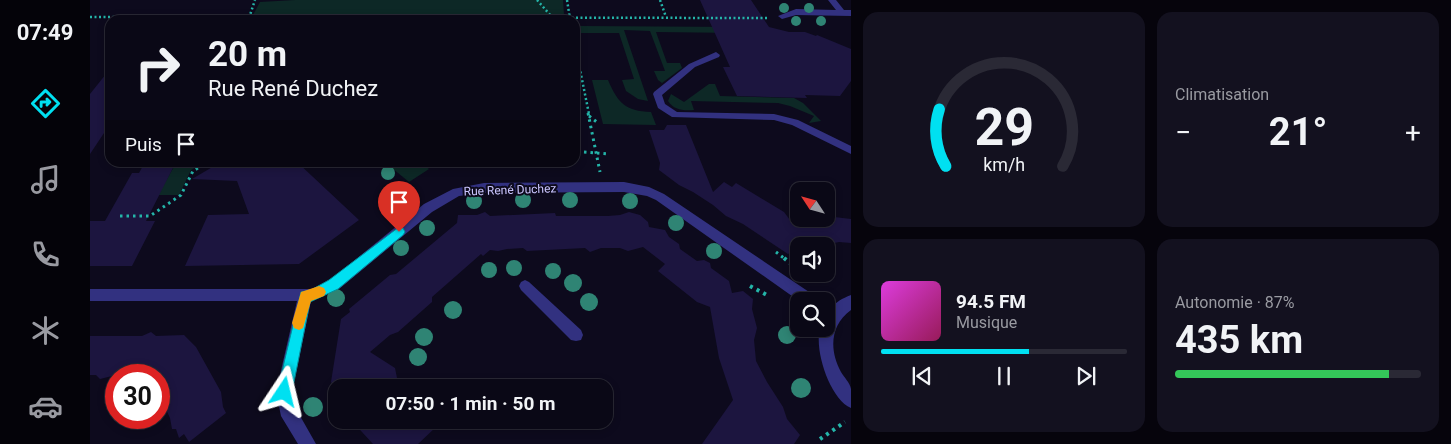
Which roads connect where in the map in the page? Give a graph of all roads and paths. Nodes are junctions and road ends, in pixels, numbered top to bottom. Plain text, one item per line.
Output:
1 (255, 0) edge
2 (537, 0) edge
3 (567, 0) edge
4 (660, 0) edge
5 (832, 0) edge
6 (851, 5) edge
7 (842, 13) junction
8 (249, 15) edge
9 (550, 15) edge
10 (569, 15) edge
11 (851, 15) edge
12 (782, 16) joint
13 (90, 17) edge
14 (105, 17) edge
15 (666, 17) junction
16 (580, 19) edge
17 (716, 55) dead end
18 (580, 70) edge
19 (589, 116) junction
20 (598, 123) dead end
21 (851, 150) edge
22 (584, 152) dead end
23 (597, 152) junction
24 (609, 154) dead end
25 (200, 167) edge
26 (603, 187) junction
27 (120, 216) dead end
28 (776, 252) dead end
29 (790, 263) edge
30 (525, 286) dead end
31 (797, 292) edge
32 (90, 295) edge
33 (305, 297) junction
34 (851, 302) edge
35 (835, 310) edge
36 (576, 335) dead end
37 (826, 337) edge
38 (851, 400) edge
39 (845, 422) dead end
40 (820, 439) dead end
41 (308, 444) edge

1 - 8 path
2 - 9 path
3 - 10 path
4 - 15 path
5 - 7 street
6 - 7 street
7 - 11 street
7 - 12 street
12 - 15 path
13 - 14 path
15 - 16 path
17 - 21 lane
18 - 19 path
19 - 20 path
19 - 23 path
22 - 23 path
23 - 24 path
23 - 26 path
25 - 27 path
26 - 31 street, Rue René Duchez
26 - 33 street, Rue René Duchez
28 - 29 path
30 - 36 lane
32 - 33 street, Rue René Duchez
33 - 41 street
34 - 35 street
37 - 38 street
39 - 40 path

